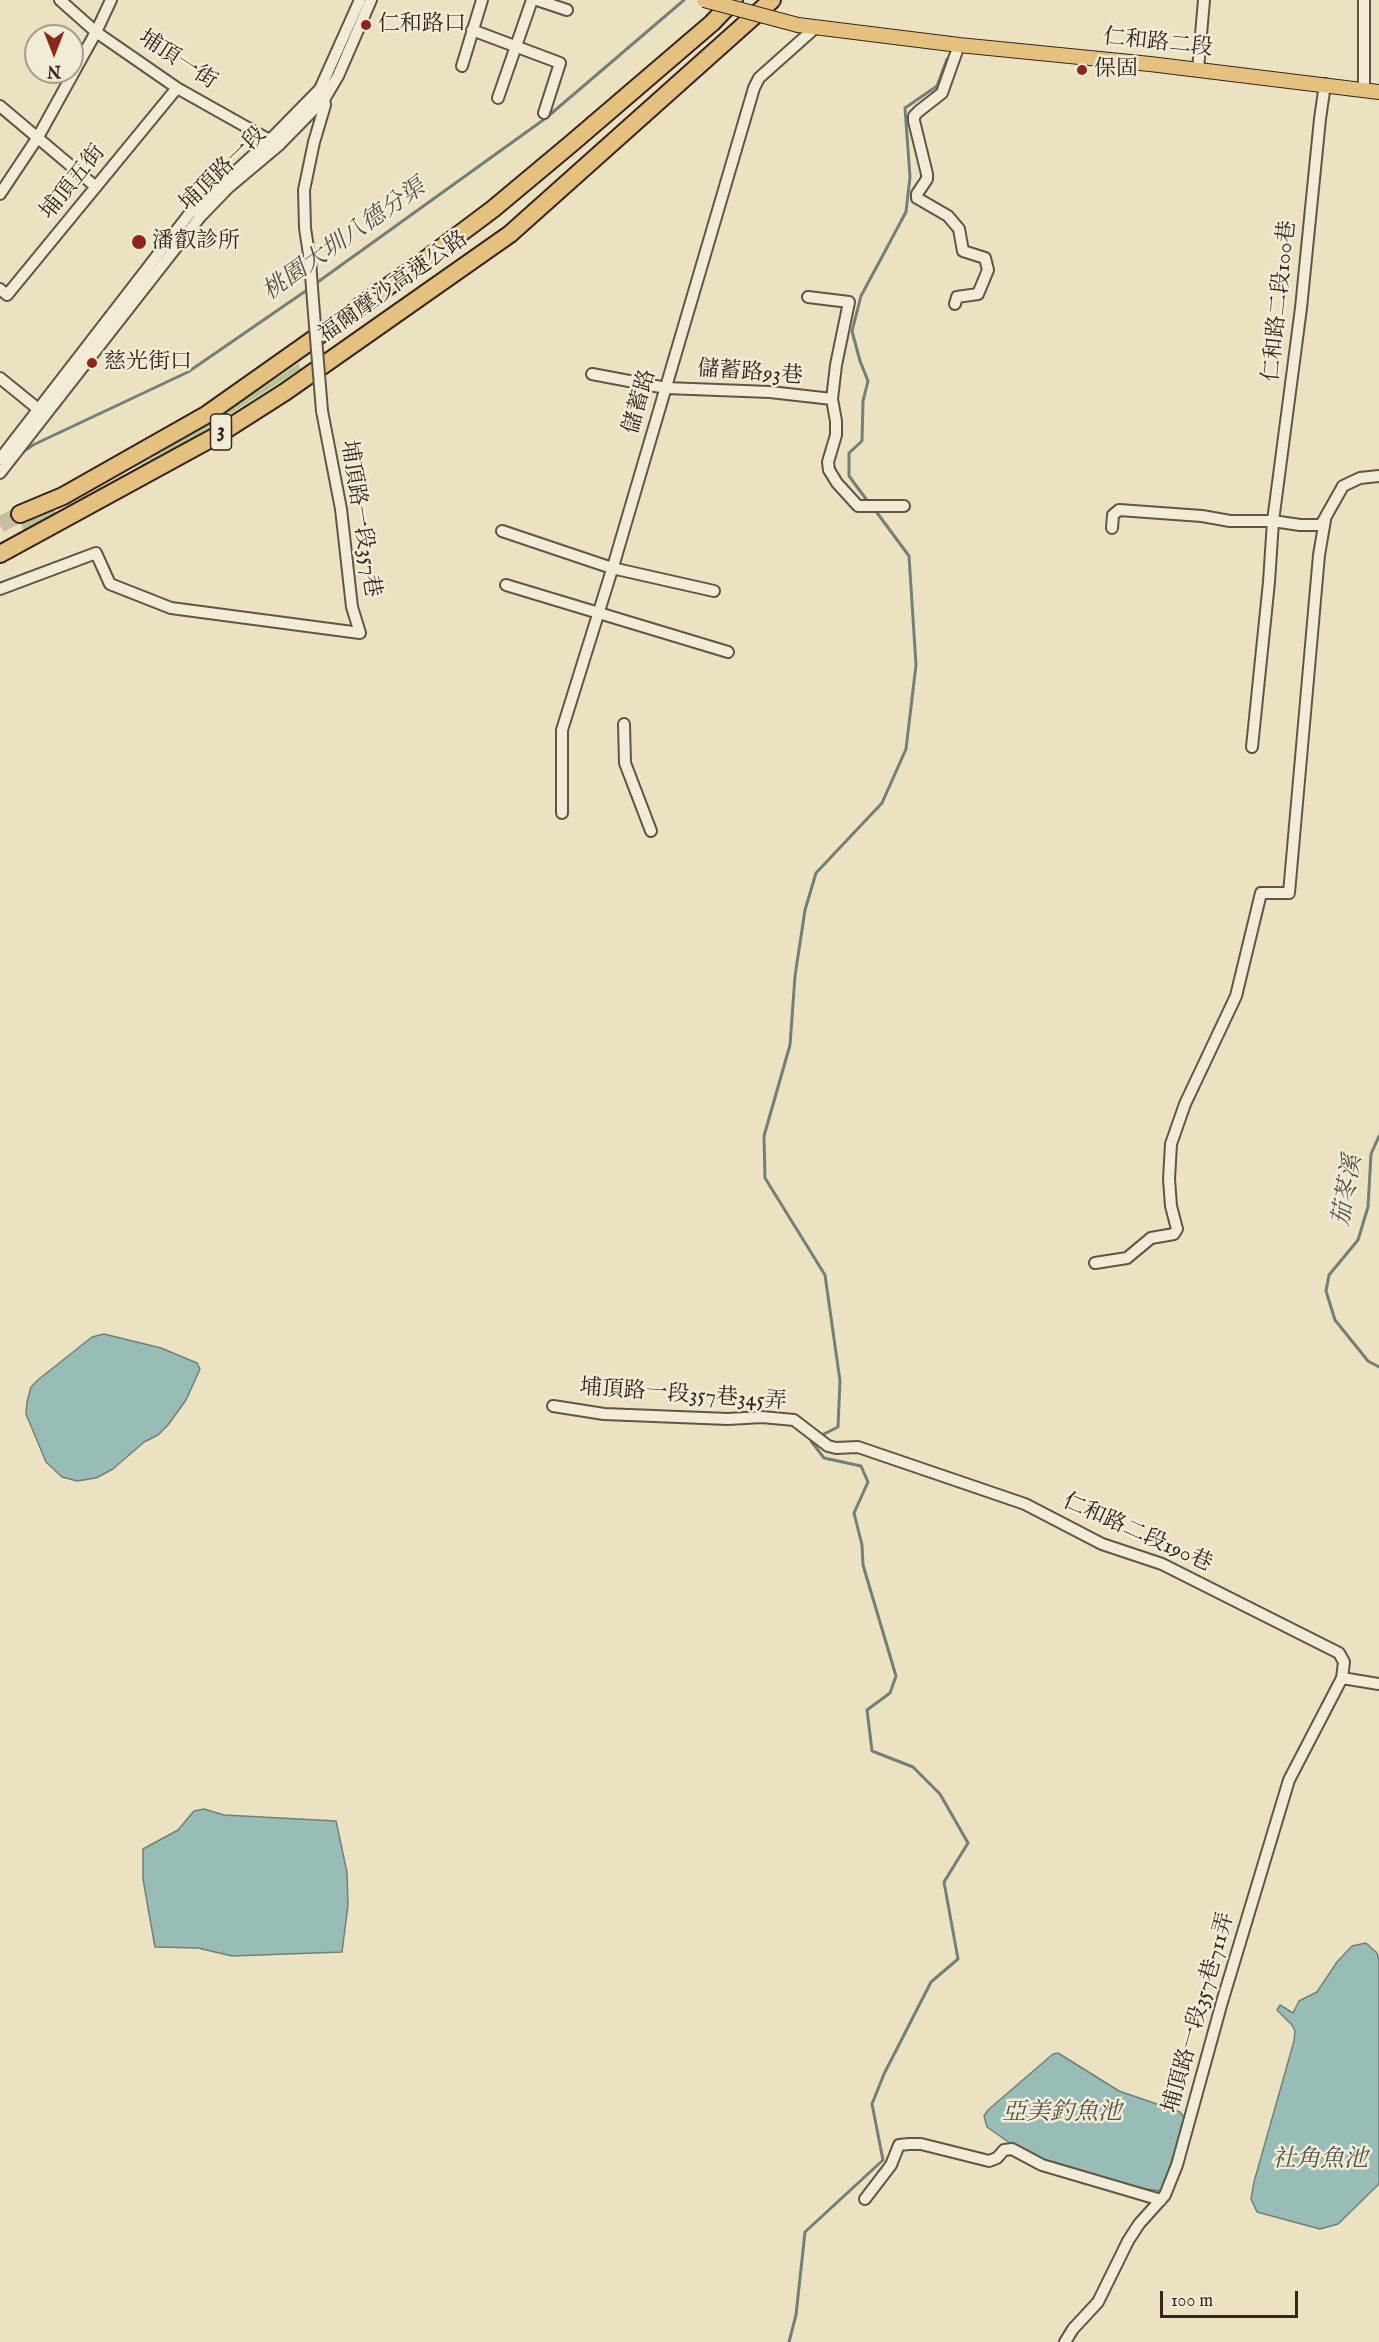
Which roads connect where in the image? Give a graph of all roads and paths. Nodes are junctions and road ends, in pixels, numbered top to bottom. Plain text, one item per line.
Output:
1 (60, 0) edge
2 (111, 0) edge
3 (360, 0) edge
4 (371, 0) edge
5 (482, 0) edge
6 (532, 0) edge
7 (537, 0) edge
8 (704, 0) edge
9 (734, 0) edge
10 (772, 0) edge
11 (1204, 0) edge
12 (1364, 0) edge
13 (567, 10) dead end
14 (815, 28) junction
15 (472, 30) junction
16 (96, 32) junction
17 (516, 45) junction
18 (959, 45) junction
19 (462, 66) dead end
20 (1198, 69) junction
21 (1325, 84) junction
22 (177, 87) junction
23 (1364, 90) junction
24 (1379, 92) edge
25 (322, 94) junction
26 (498, 98) dead end
27 (0, 106) edge
28 (544, 113) dead end
29 (38, 137) junction
30 (274, 143) junction
31 (96, 187) junction
32 (0, 194) edge
33 (0, 289) edge
34 (808, 297) dead end
35 (955, 304) dead end
36 (592, 374) dead end
37 (0, 378) edge
38 (666, 388) junction
39 (832, 399) junction
40 (42, 413) junction
41 (0, 459) edge
42 (0, 473) edge
43 (1379, 476) edge
44 (63, 496) junction
45 (904, 506) dead end
46 (75, 513) junction
47 (20, 514) tunnel mouth
48 (1325, 520) junction
49 (1273, 521) junction
50 (1112, 528) dead end
51 (502, 531) dead end
52 (0, 554) edge
53 (612, 567) junction
54 (506, 585) dead end
55 (0, 589) edge
56 (714, 591) dead end
57 (598, 613) junction
58 (728, 652) dead end
59 (624, 724) dead end
60 (1252, 747) dead end
61 (562, 813) dead end
62 (651, 831) dead end
63 (1095, 1263) dead end
64 (553, 1406) dead end
65 (814, 1434) joint
66 (1342, 1678) junction
67 (1379, 1684) edge
68 (865, 2199) dead end
69 (1161, 2200) junction
70 (1065, 2342) edge

1 - 16 street, 埔頂一街
2 - 16 street
3 - 25 street, 埔頂路一段
4 - 25 street, 埔頂路一段
5 - 15 street
6 - 17 street
7 - 13 street
8 - 14 main road, 仁和路二段, bridge
9 - 44 highway, 福爾摩沙高速公路 / 3
10 - 46 highway, 福爾摩沙高速公路 / 3
11 - 20 street
12 - 23 street
14 - 18 main road, 仁和路二段
14 - 38 street, 儲蓄路
15 - 17 street
15 - 19 street
16 - 22 street, 埔頂一街
16 - 29 street
17 - 26 street
17 - 28 street
18 - 20 main road, 仁和路二段
18 - 35 street
20 - 21 main road, 仁和路二段
21 - 23 main road, 仁和路二段
21 - 49 street, 仁和路二段100巷
22 - 30 street, 埔頂一街
22 - 31 street, 埔頂五街
23 - 24 main road, 仁和路二段
25 - 30 street, 埔頂路一段
25 - 55 street, 埔頂路一段357巷, bridge
27 - 29 street
29 - 31 street
29 - 32 street
30 - 40 street, 埔頂路一段
31 - 33 street, 埔頂五街
34 - 39 street
36 - 38 street, 儲蓄路93巷
37 - 40 street
38 - 39 street, 儲蓄路93巷
38 - 53 street, 儲蓄路
39 - 45 street
40 - 41 street, 埔頂路一段
40 - 42 street, 埔頂路一段
43 - 48 street
44 - 46 highway
44 - 47 highway, 福爾摩沙高速公路 / 3
46 - 52 highway, 福爾摩沙高速公路 / 3
48 - 49 street
48 - 63 street
49 - 50 street
49 - 60 street, 仁和路二段100巷
51 - 53 street
53 - 56 street
53 - 57 street, 儲蓄路
54 - 57 street
57 - 58 street
57 - 61 street, 儲蓄路
59 - 62 street
64 - 65 street, 埔頂路一段357巷345弄
65 - 66 street, 仁和路二段190巷
66 - 67 street
66 - 69 street, 埔頂路一段357巷711弄
68 - 69 street
69 - 70 street, 埔頂路一段357巷711弄

